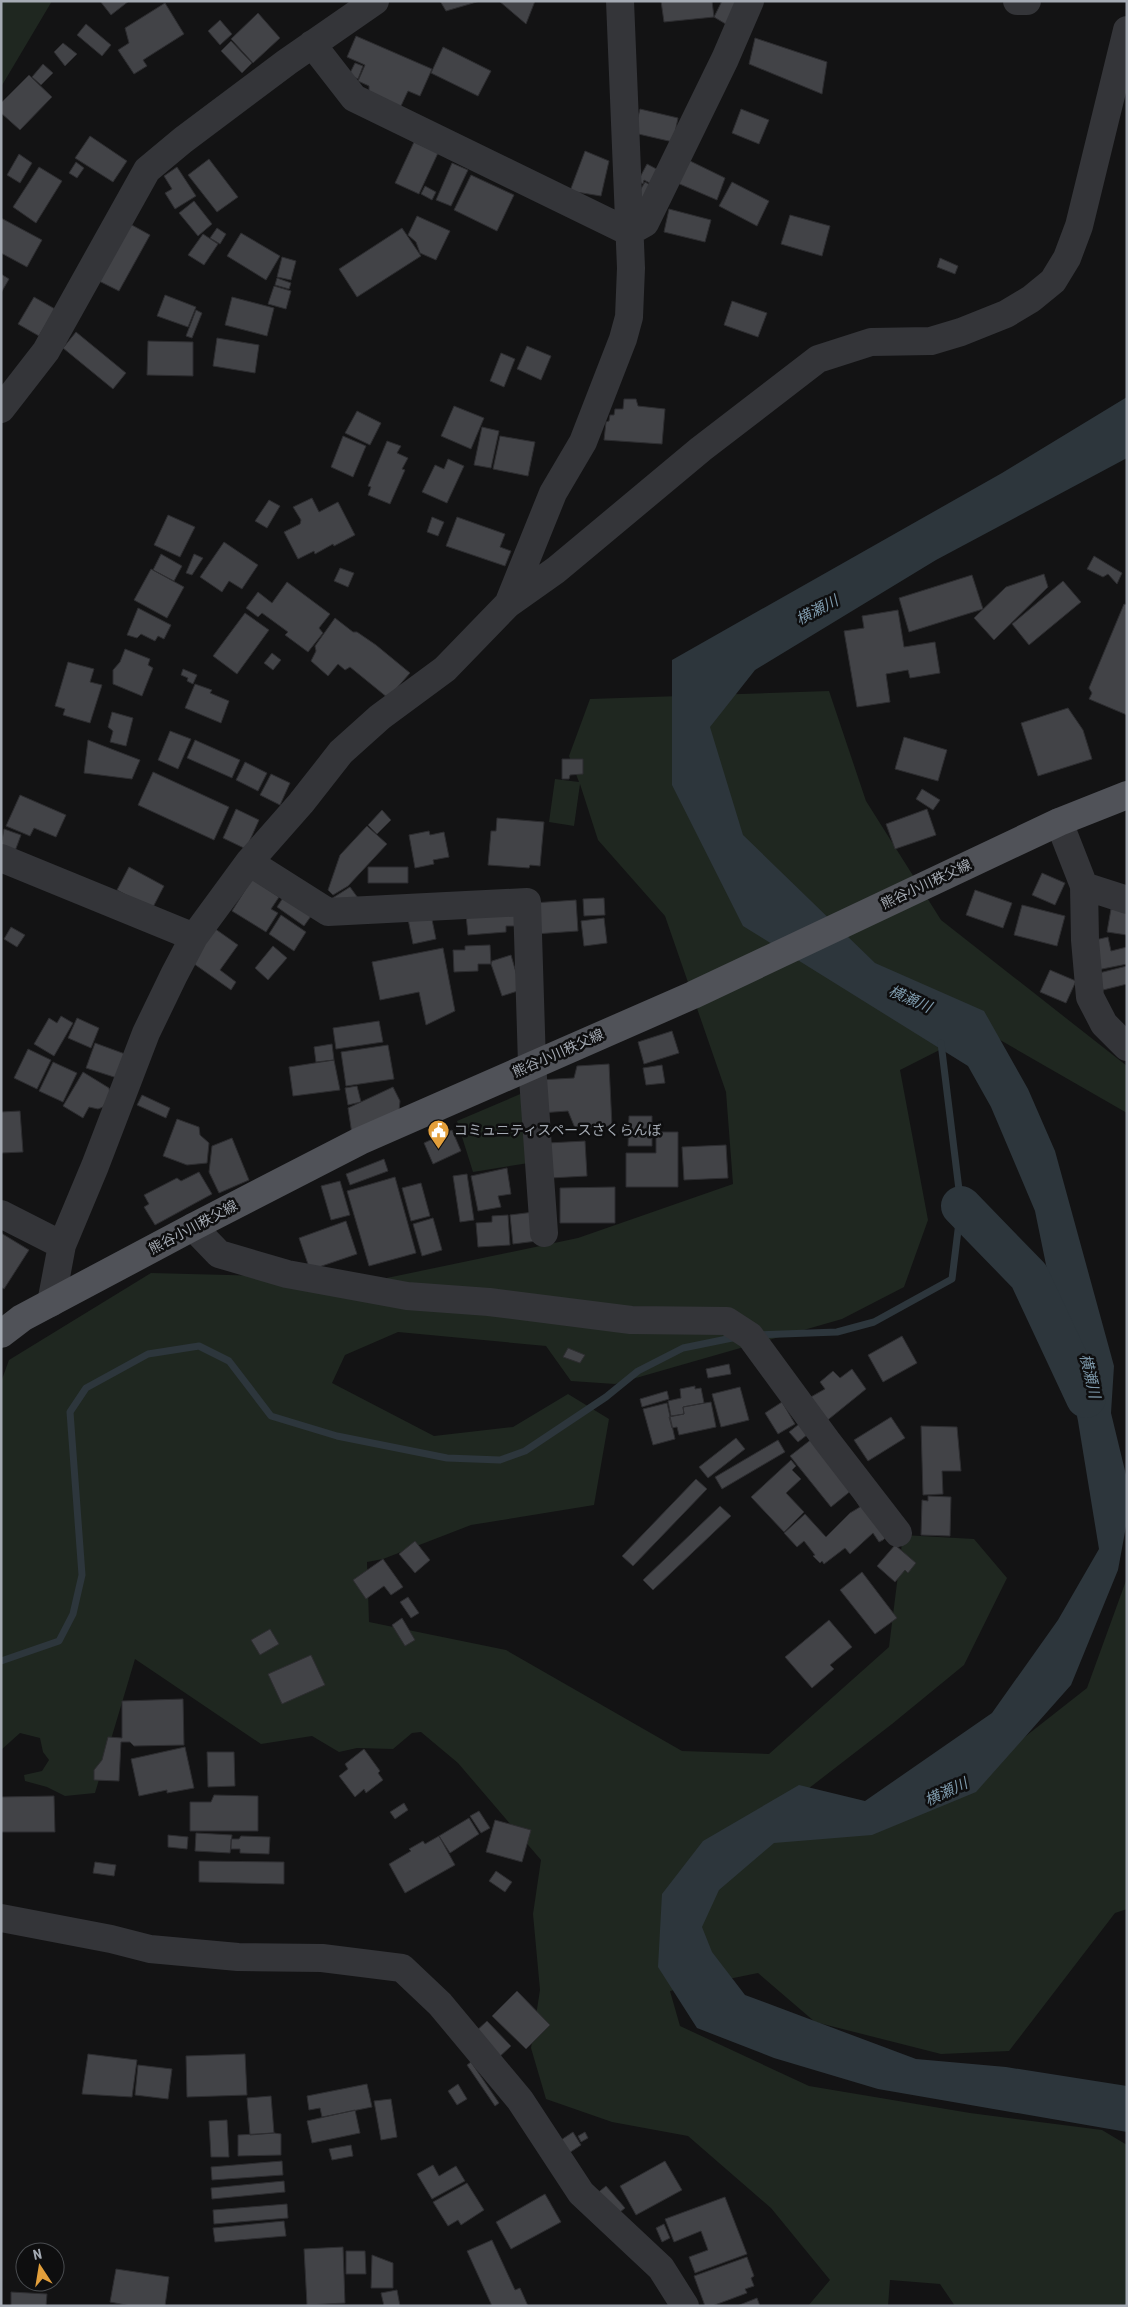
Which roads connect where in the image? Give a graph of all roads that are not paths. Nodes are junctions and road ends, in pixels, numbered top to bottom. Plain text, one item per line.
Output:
1 (620, 1) edge
2 (750, 1) edge
3 (1017, 1) edge
4 (1027, 1) edge
5 (366, 3) edge
6 (1127, 30) edge
7 (312, 44) junction
8 (629, 232) junction
9 (1, 410) edge
10 (508, 604) junction
11 (1127, 795) edge
12 (1059, 822) junction
13 (1, 858) edge
14 (249, 862) junction
15 (1084, 886) junction
16 (1127, 900) edge
17 (194, 937) junction
18 (1127, 1047) edge
19 (532, 1064) junction
20 (1, 1214) edge
21 (193, 1226) junction
22 (544, 1233) dead end
23 (62, 1245) junction
24 (51, 1303) junction
25 (1, 1334) edge
26 (898, 1533) dead end
27 (1, 1918) edge
28 (686, 2306) edge

1 - 8 street
2 - 8 street
3 - 4 street
5 - 7 street
6 - 10 street
7 - 8 street
7 - 9 street
8 - 10 street
10 - 14 street
11 - 12 main road, 熊谷小川秩父線
12 - 15 street
12 - 19 main road, 熊谷小川秩父線
13 - 17 street
14 - 17 street
14 - 19 street
15 - 16 street
15 - 18 street
17 - 23 street
19 - 21 main road, 熊谷小川秩父線
19 - 22 street
20 - 23 street
21 - 24 main road, 熊谷小川秩父線
21 - 26 street
23 - 24 street
24 - 25 main road, 熊谷小川秩父線
27 - 28 street

